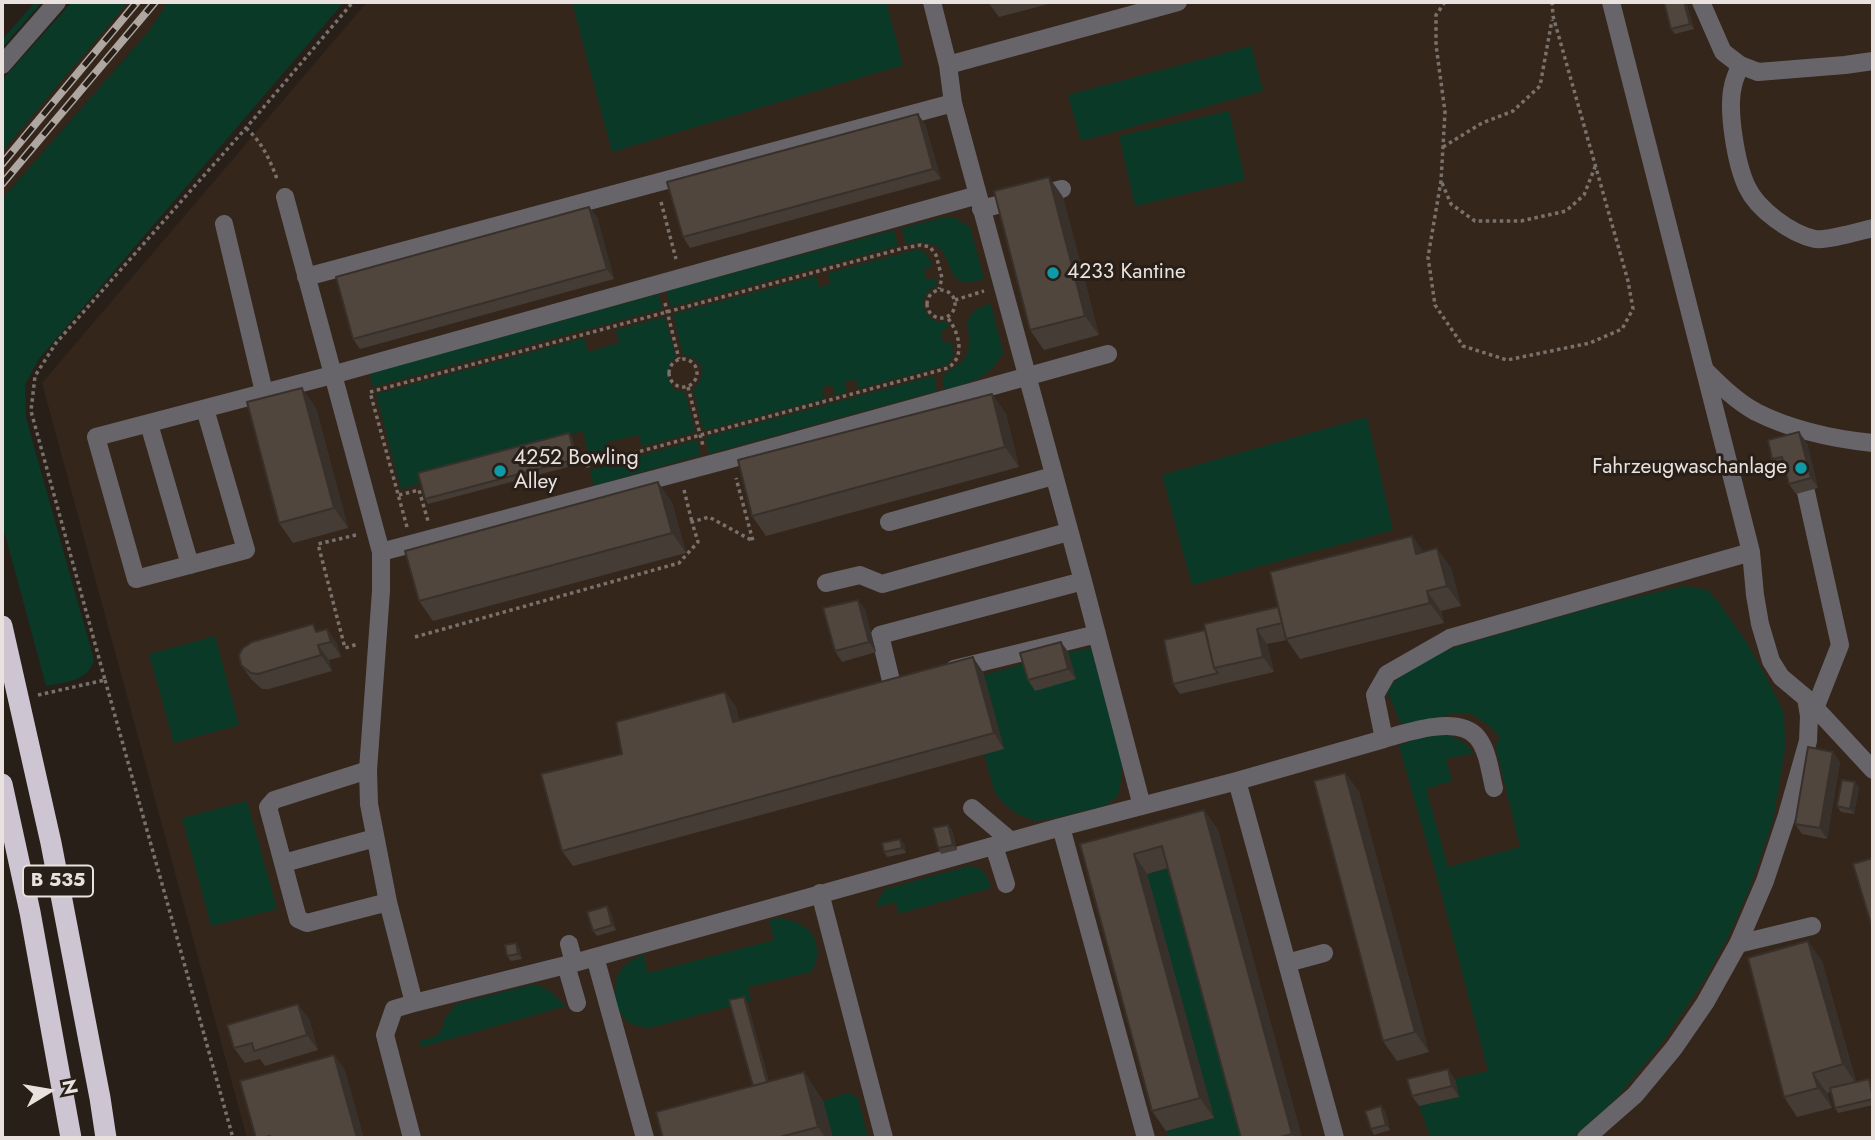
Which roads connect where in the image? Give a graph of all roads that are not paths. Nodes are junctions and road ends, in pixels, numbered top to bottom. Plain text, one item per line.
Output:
1 (57, 2) edge
2 (932, 2) edge
3 (1178, 2) edge
4 (1611, 2) edge
5 (1701, 2) edge
6 (1873, 61) edge
7 (2, 65) edge
8 (948, 65) junction
9 (1740, 65) junction
10 (953, 103) junction
11 (1062, 189) dead end
12 (285, 197) road end
13 (980, 202) junction
14 (224, 224) dead end
15 (1873, 228) edge
16 (306, 276) junction
17 (1108, 354) dead end
18 (1705, 370) junction
19 (332, 375) junction
20 (1026, 376) junction
21 (264, 392) junction
22 (205, 409) junction
23 (149, 424) junction
24 (1790, 426) junction
25 (1873, 443) edge
26 (1794, 446) edge
27 (1053, 477) junction
28 (1806, 492) edge
29 (889, 522) dead end
30 (1069, 532) junction
31 (381, 552) junction
32 (1751, 552) junction
33 (190, 565) junction
34 (1083, 581) junction
35 (826, 583) dead end
36 (2, 626) edge
37 (1097, 635) junction
38 (943, 672) edge
39 (892, 685) edge
40 (1811, 702) junction
41 (1384, 739) junction
42 (368, 770) junction
43 (1873, 770) edge
44 (1237, 781) junction
45 (2, 783) edge
46 (1493, 788) dead end
47 (1142, 806) junction
48 (972, 808) dead end
49 (1061, 827) junction
50 (375, 838) junction
51 (1003, 843) junction
52 (284, 863) junction
53 (1006, 884) dead end
54 (820, 893) junction
55 (387, 902) junction
56 (1812, 926) dead end
57 (569, 944) dead end
58 (1738, 944) junction
59 (1324, 953) dead end
60 (595, 957) junction
61 (1287, 963) junction
62 (570, 964) junction
63 (414, 1003) junction
64 (577, 1003) dead end
65 (71, 1138) edge
66 (106, 1138) edge
67 (412, 1138) edge
68 (645, 1138) edge
69 (884, 1138) edge
70 (1146, 1138) edge
71 (1335, 1138) edge
72 (1586, 1138) edge

1 - 7 street
2 - 8 street
3 - 8 street
4 - 18 street
5 - 9 street
6 - 9 street
8 - 10 street
9 - 15 street
10 - 13 street
10 - 16 street
11 - 13 street
12 - 16 street
13 - 19 street
13 - 20 street
14 - 21 street
16 - 19 street
17 - 20 street
18 - 24 street
18 - 32 street
19 - 21 street
19 - 31 street
20 - 27 street
20 - 31 street
21 - 22 street
22 - 23 street
22 - 33 street
23 - 33 street
23 - 33 street
24 - 25 street
24 - 26 street
27 - 29 street
27 - 30 street
28 - 40 street
30 - 34 street
30 - 35 street
31 - 42 street
32 - 40 street
32 - 41 street
34 - 37 street
34 - 39 street
36 - 66 highway, B 535
37 - 38 street
37 - 47 street
40 - 43 street
40 - 58 street
41 - 44 street
41 - 46 street
42 - 50 street
42 - 52 street
44 - 47 street
44 - 61 street
45 - 65 highway, B 535
47 - 49 street
48 - 51 street
49 - 51 street
49 - 70 street
50 - 52 street
50 - 55 street
51 - 53 street
51 - 54 street
52 - 55 street
54 - 60 street
54 - 69 street
55 - 63 street
56 - 58 street
57 - 62 street
58 - 72 street
59 - 61 street
60 - 62 street
60 - 68 street
61 - 71 street
62 - 63 street
62 - 64 street
63 - 67 street

